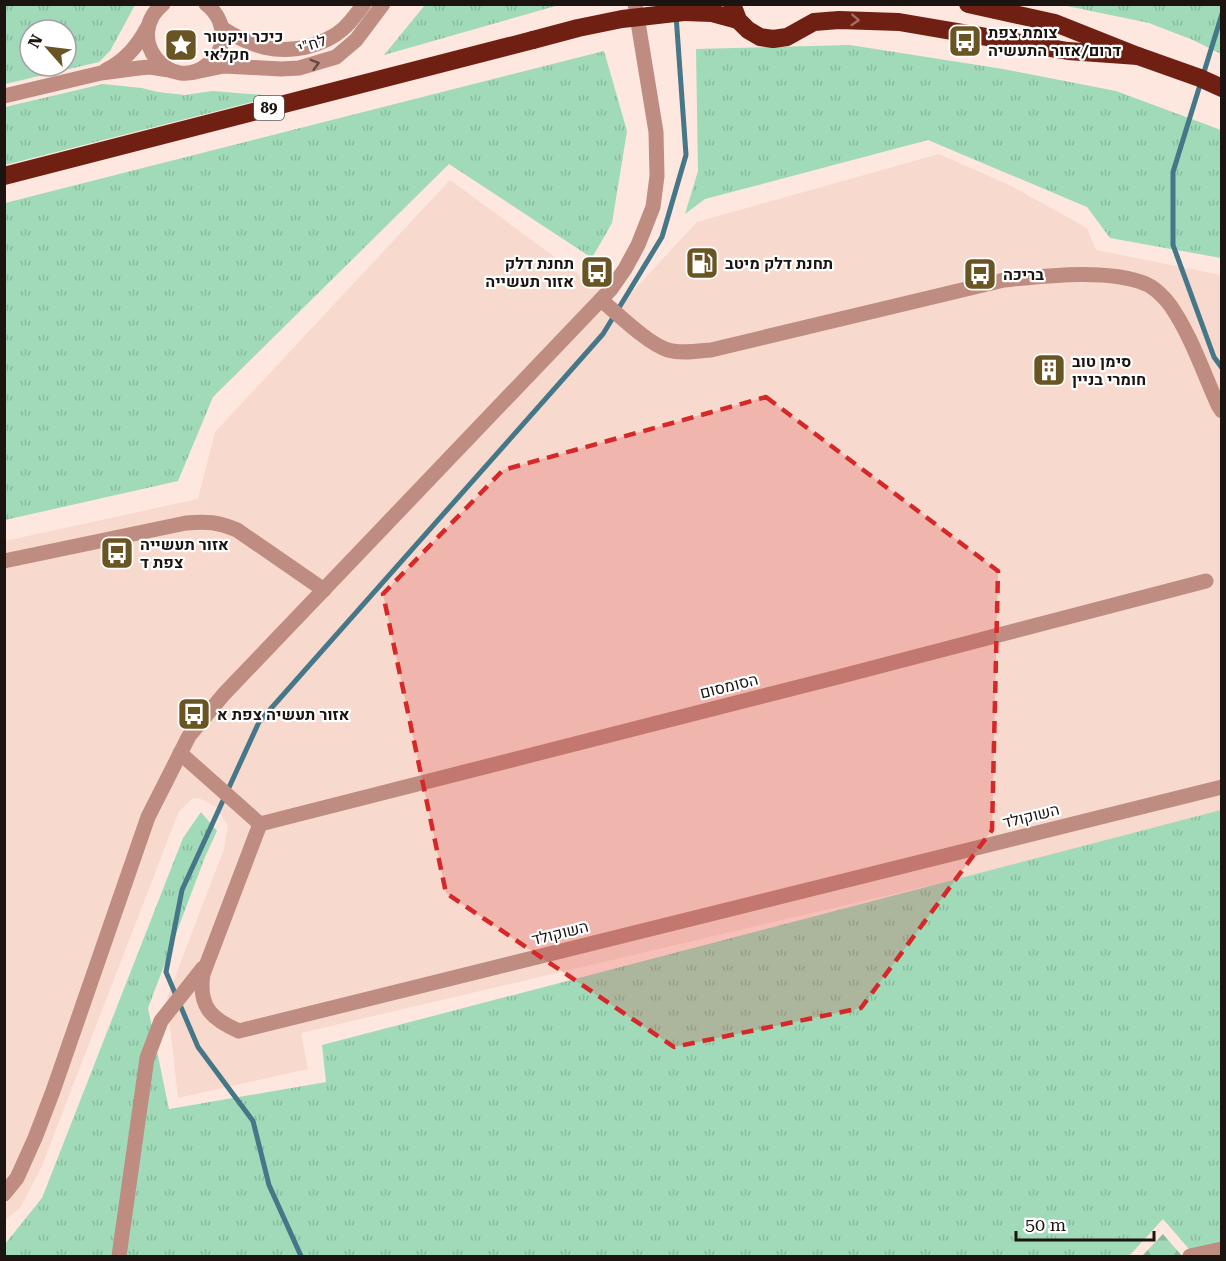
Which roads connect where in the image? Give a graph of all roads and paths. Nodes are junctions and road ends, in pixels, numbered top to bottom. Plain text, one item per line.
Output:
1 (163, 4) edge
2 (364, 4) edge
3 (383, 4) edge
4 (635, 4) edge
5 (701, 4) edge
6 (814, 4) edge
7 (968, 4) edge
8 (684, 12) junction
9 (735, 12) edge
10 (216, 13) edge
11 (152, 18) junction
12 (799, 30) junction
13 (1138, 56) junction
14 (169, 70) junction
15 (195, 72) junction
16 (101, 73) junction
17 (1221, 88) edge
18 (4, 96) edge
19 (4, 176) edge
20 (601, 300) junction
21 (1221, 411) edge
22 (4, 561) edge
23 (1206, 581) dead end
24 (324, 590) junction
25 (180, 753) junction
26 (1221, 787) edge
27 (260, 824) junction
28 (207, 963) junction
29 (4, 1194) edge
30 (1221, 1249) edge
31 (119, 1257) edge
32 (1190, 1257) edge

1 - 11 street
2 - 10 street, לח"י
15 -> 3 street, לח"י
4 - 20 street
5 - 8 highway, 89
6 - 12 highway
7 - 13 highway, 89
8 - 9 highway, 89
8 - 19 highway, 89, bridge
9 - 12 highway, 89
10 - 15 street
11 - 14 street
11 - 16 street
12 -> 13 highway, 89
13 - 17 highway, 89
14 - 15 street, לח"י
14 - 16 street, לח"י
16 - 18 street
20 - 21 street
20 - 24 street
22 - 24 street
23 - 27 street, הסומסום
24 - 25 street
25 - 27 street
25 - 29 street
26 - 28 street, השוקולד
27 - 28 street, השוקולד
28 - 31 street
30 - 32 street

